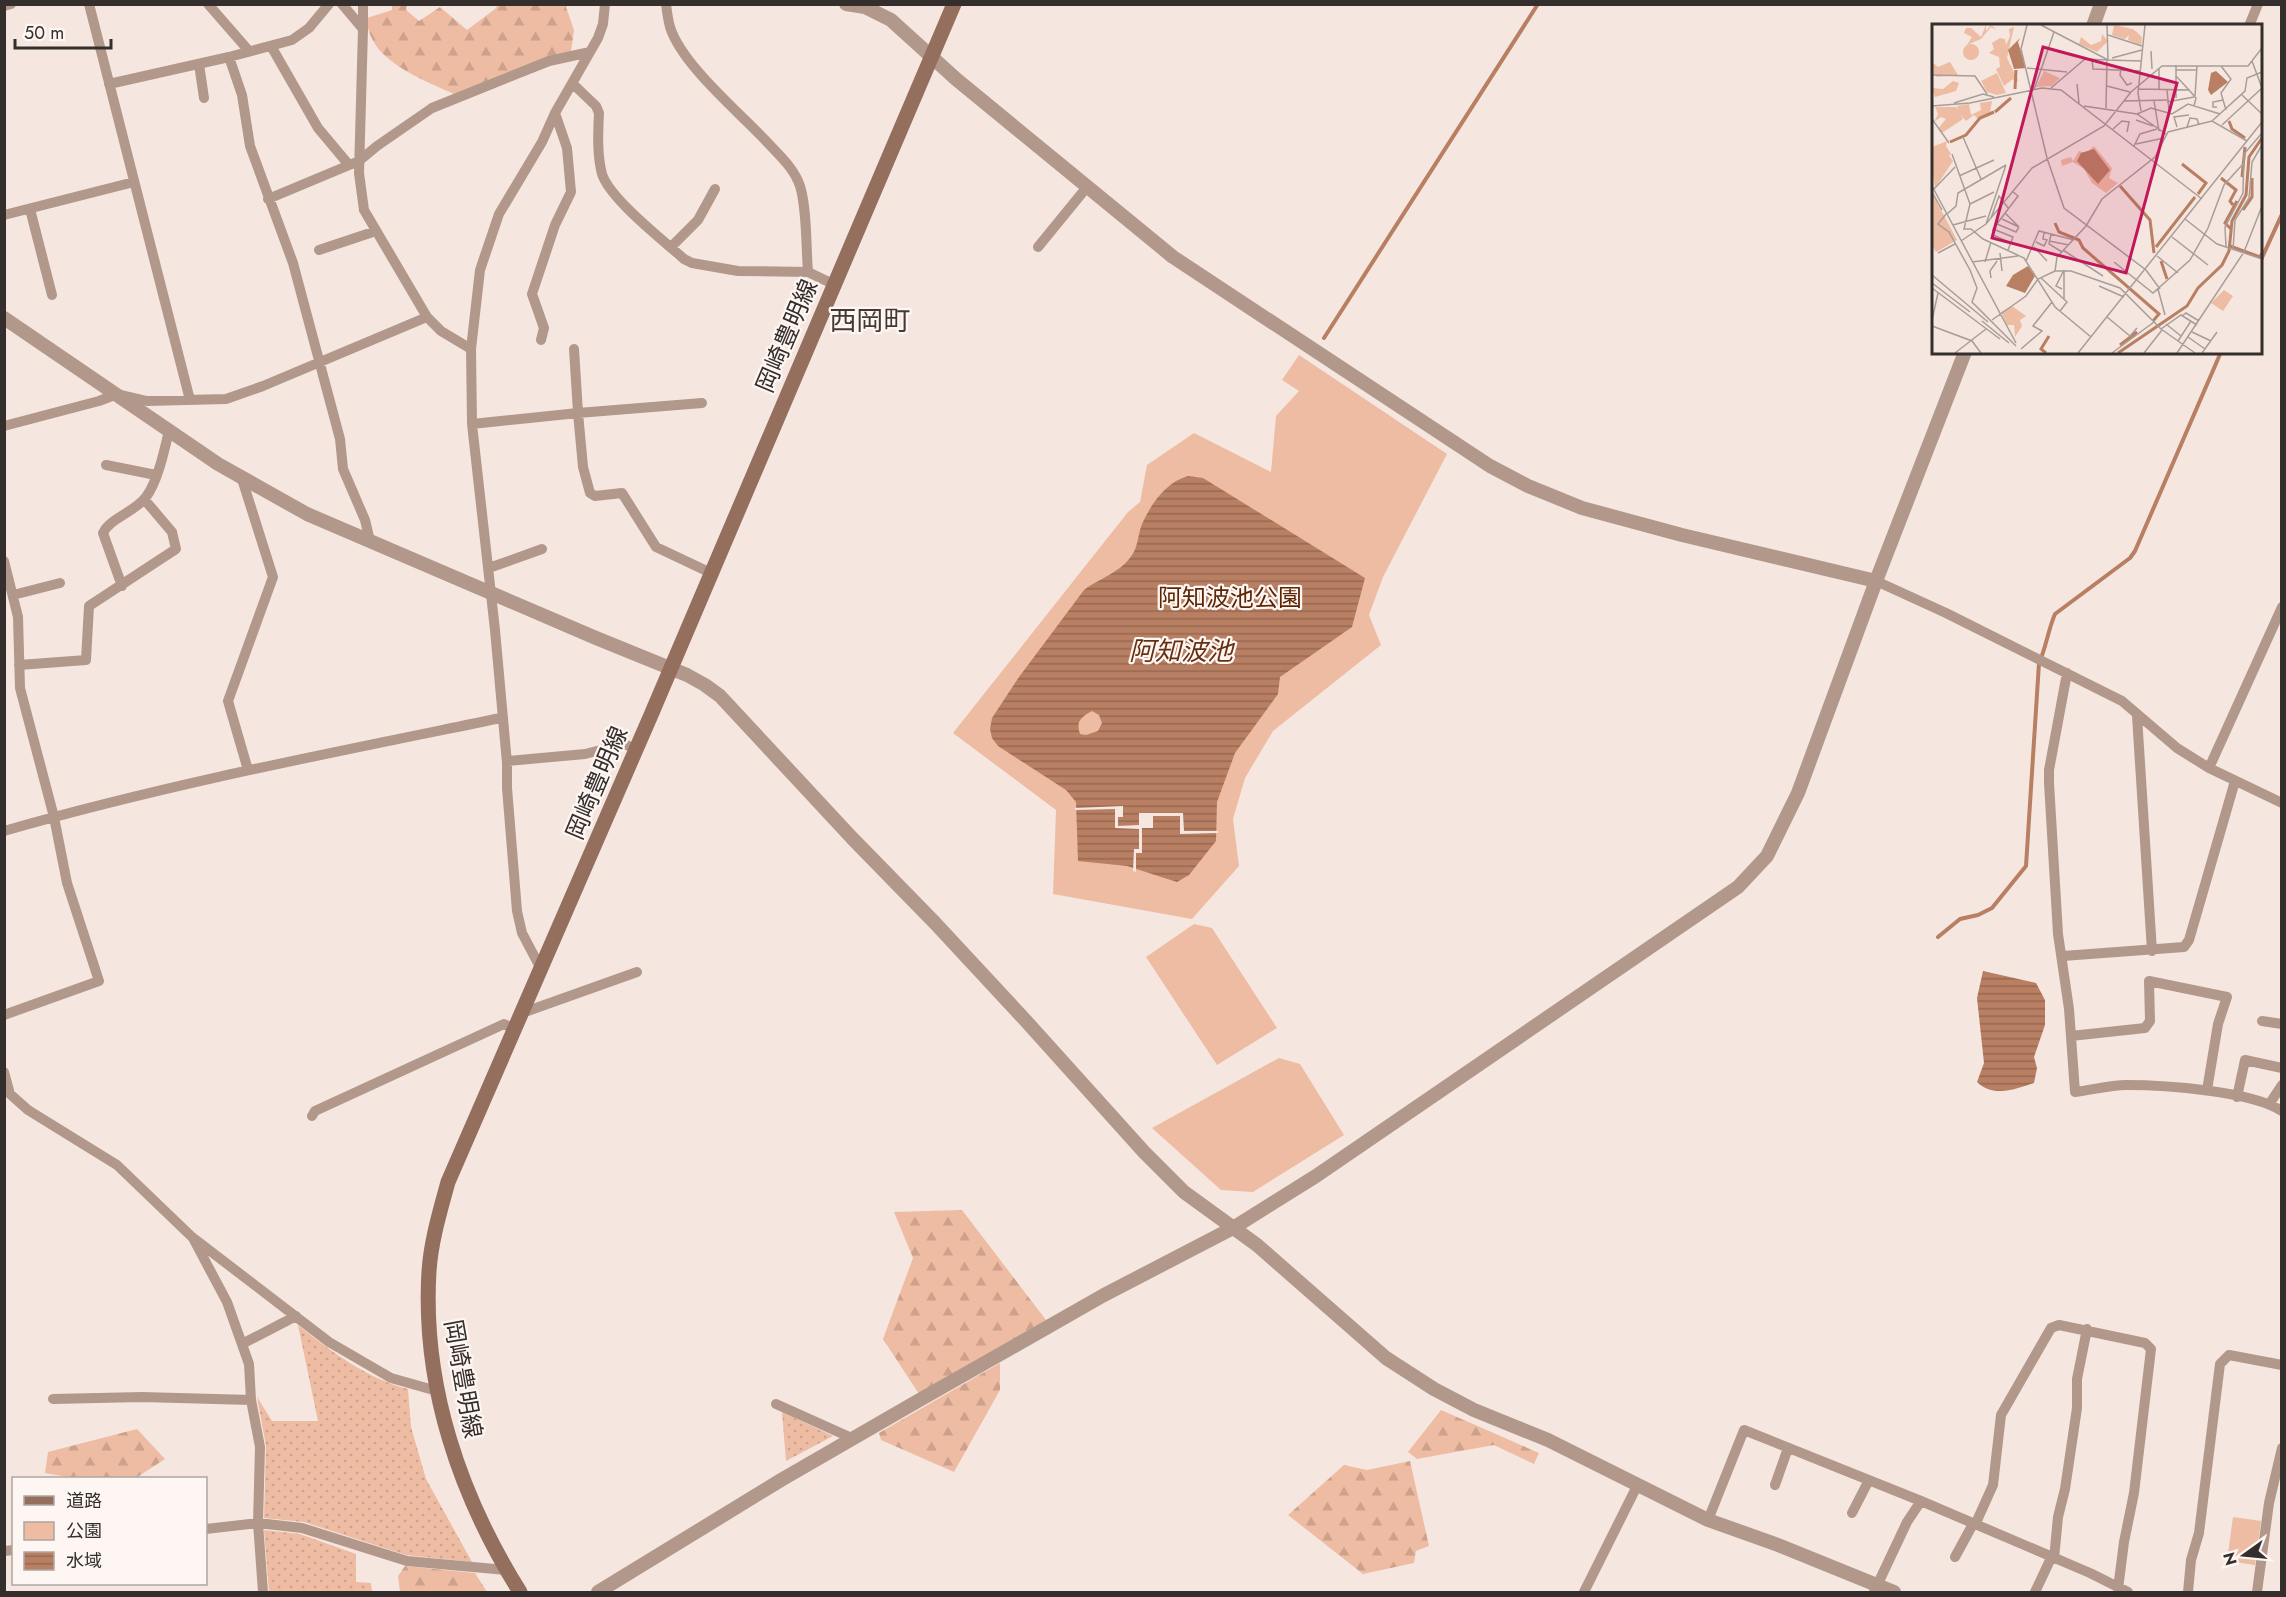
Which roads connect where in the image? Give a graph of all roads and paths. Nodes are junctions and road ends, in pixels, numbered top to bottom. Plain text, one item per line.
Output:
1 (11, 4) edge
2 (89, 4) edge
3 (208, 4) edge
4 (329, 4) edge
5 (342, 4) edge
6 (363, 4) edge
7 (605, 4) edge
8 (666, 4) edge
9 (846, 4) edge
10 (954, 4) edge
11 (2101, 4) edge
12 (2258, 4) edge
13 (4, 6) edge
14 (2094, 24) edge
15 (2250, 24) edge
16 (363, 29) junction
17 (270, 46) junction
18 (249, 51) junction
19 (590, 52) junction
20 (229, 57) junction
21 (931, 57) junction
22 (199, 64) junction
23 (110, 84) junction
24 (573, 84) junction
25 (204, 98) dead end
26 (555, 114) junction
27 (354, 163) junction
28 (134, 182) junction
29 (1087, 187) junction
30 (715, 189) dead end
31 (268, 199) junction
32 (30, 208) junction
33 (4, 215) edge
34 (376, 231) junction
35 (671, 247) junction
36 (1038, 247) dead end
37 (318, 250) dead end
38 (808, 272) junction
39 (833, 284) junction
40 (52, 295) dead end
41 (427, 317) junction
42 (4, 318) edge
43 (541, 340) dead end
44 (471, 349) junction
45 (574, 349) dead end
46 (1964, 354) edge
47 (318, 361) junction
48 (117, 394) junction
49 (190, 400) junction
50 (702, 403) dead end
51 (578, 413) junction
52 (472, 424) junction
53 (4, 426) edge
54 (169, 431) junction
55 (106, 465) dead end
56 (156, 475) junction
57 (242, 479) junction
58 (144, 499) junction
59 (370, 541) junction
60 (542, 549) dead end
61 (4, 561) edge
62 (489, 568) junction
63 (711, 573) junction
64 (1876, 581) junction
65 (60, 583) dead end
66 (122, 586) junction
67 (490, 592) junction
68 (13, 595) junction
69 (2282, 607) edge
70 (19, 665) junction
71 (670, 668) junction
72 (2067, 673) junction
73 (2137, 716) junction
74 (501, 718) junction
75 (636, 749) junction
76 (507, 761) junction
77 (2209, 768) junction
78 (248, 770) junction
79 (2235, 781) junction
80 (2282, 803) edge
81 (54, 817) junction
82 (4, 831) edge
83 (2152, 951) junction
84 (2062, 956) junction
85 (541, 969) junction
86 (637, 972) dead end
87 (522, 1013) junction
88 (4, 1015) edge
89 (2262, 1021) dead end
90 (2282, 1024) edge
91 (515, 1029) junction
92 (2071, 1036) junction
93 (2282, 1068) edge
94 (4, 1072) edge
95 (2282, 1085) edge
96 (2207, 1090) junction
97 (2237, 1096) junction
98 (2270, 1103) junction
99 (2282, 1111) edge
100 (312, 1116) dead end
101 (1233, 1228) junction
102 (192, 1237) junction
103 (296, 1316) junction
104 (2087, 1329) junction
105 (242, 1344) junction
106 (2280, 1361) edge
107 (437, 1391) junction
108 (53, 1399) dead end
109 (251, 1400) junction
110 (776, 1404) dead end
111 (854, 1439) junction
112 (1788, 1448) junction
113 (2282, 1448) edge
114 (1869, 1480) junction
115 (1775, 1485) dead end
116 (1636, 1486) junction
117 (1921, 1501) junction
118 (1852, 1513) dead end
119 (1708, 1520) junction
120 (258, 1523) junction
121 (1974, 1524) junction
122 (207, 1529) edge
123 (1954, 1557) dead end
124 (2052, 1559) junction
125 (506, 1569) junction
126 (1875, 1588) edge
127 (2123, 1591) edge
128 (263, 1593) edge
129 (520, 1593) edge
130 (598, 1593) edge
131 (1584, 1593) edge
132 (1894, 1593) edge
133 (2035, 1593) edge
134 (2188, 1593) edge
135 (2257, 1593) edge

1 - 13 street
2 - 23 street
3 - 18 street
4 - 17 street
5 - 16 street
6 - 16 street
7 - 19 street
8 - 38 street
9 - 21 street
10 - 21 main road, 岡崎豊明線
11 - 14 street
12 - 15 street
16 - 27 street
17 - 18 street
17 - 27 street
18 - 20 street
19 - 24 street
19 - 27 street
20 - 22 street
20 - 31 street
21 - 29 street
21 - 39 main road, 岡崎豊明線
22 - 23 street
22 - 25 street
23 - 28 street
24 - 26 street
24 - 35 street
26 - 43 street
26 - 44 street
27 - 31 street
27 - 34 street
28 - 32 street
28 - 49 street
29 - 36 street
29 - 64 street
30 - 35 street
31 - 47 street
32 - 33 street
32 - 40 street
34 - 37 street
34 - 41 street
35 - 38 street
38 - 39 street
39 - 63 main road, 岡崎豊明線
41 - 44 street
41 - 47 street
42 - 48 street
44 - 52 street
45 - 51 street
46 - 64 street
47 - 49 street
47 - 59 street
48 - 49 street
48 - 53 street
48 - 54 street
50 - 51 street
51 - 52 street
51 - 63 street
52 - 62 street
54 - 56 street
54 - 57 street
55 - 56 street
56 - 58 street
57 - 59 street
57 - 78 street
58 - 66 street
58 - 66 street
59 - 67 street
60 - 62 street
61 - 68 street
62 - 67 street
63 - 71 main road, 岡崎豊明線
64 - 72 street
64 - 101 street
65 - 68 street
66 - 70 street
67 - 71 street
67 - 74 street
68 - 70 street
69 - 77 street
70 - 81 street
71 - 75 main road, 岡崎豊明線
71 - 101 street
72 - 73 street
72 - 84 street
73 - 77 street
73 - 83 street
74 - 76 street
74 - 78 street
75 - 76 street
75 - 85 main road, 岡崎豊明線
76 - 85 street
77 - 79 street
78 - 81 street
79 - 80 street
79 - 83 street
81 - 82 street
81 - 88 street
83 - 84 street
84 - 92 street
85 - 87 main road, 岡崎豊明線
86 - 87 street
87 - 91 main road, 岡崎豊明線
89 - 90 street
91 - 100 street
91 - 107 main road, 岡崎豊明線
92 - 96 street
92 - 96 street
93 - 97 street
94 - 102 street
95 - 98 street
96 - 97 street
97 - 98 street
98 - 99 street
101 - 111 street
101 - 116 street
102 - 103 street
102 - 105 street
103 - 105 street
103 - 107 street
104 - 121 street
104 - 124 street
104 - 127 street
105 - 109 street
106 - 134 street
107 - 125 main road, 岡崎豊明線
108 - 109 street
109 - 120 street
110 - 111 street
111 - 130 street
112 - 114 street
112 - 115 street
112 - 119 street
113 - 135 street
114 - 117 street
114 - 118 street
116 - 119 street
116 - 131 street
117 - 121 street
117 - 126 street
119 - 126 street
120 - 122 street
120 - 125 street
120 - 128 street
121 - 123 street
121 - 124 street
124 - 127 street
124 - 133 street
125 - 129 main road, 岡崎豊明線
126 - 132 street

